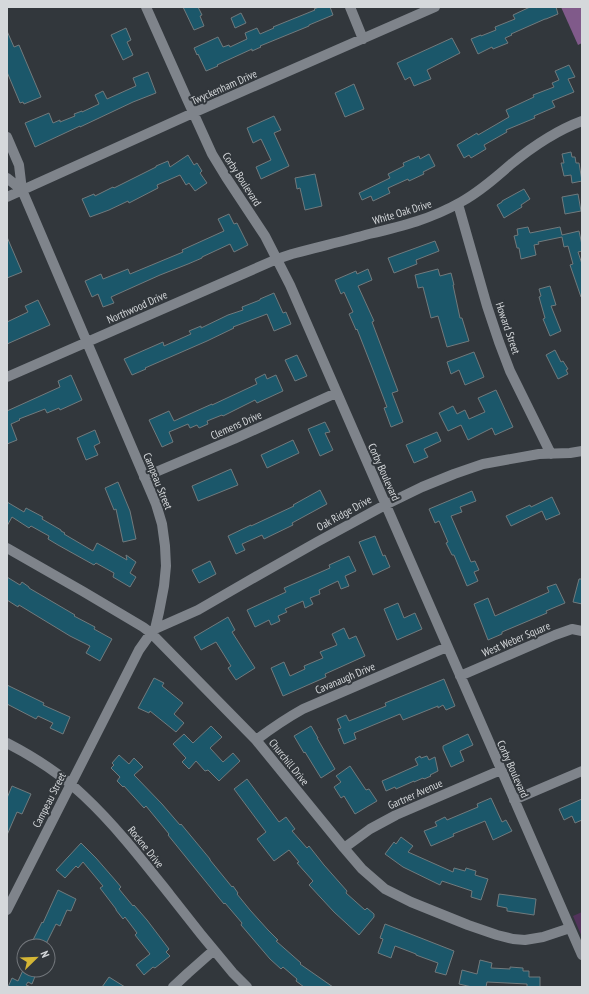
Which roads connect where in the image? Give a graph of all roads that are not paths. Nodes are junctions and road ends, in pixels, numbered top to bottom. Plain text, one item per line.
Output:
1 (146, 7) edge
2 (350, 7) edge
3 (435, 7) edge
4 (364, 39) junction
5 (193, 113) junction
6 (582, 121) edge
7 (7, 137) edge
8 (7, 178) edge
9 (22, 190) junction
10 (7, 197) edge
11 (458, 204) junction
12 (277, 259) junction
13 (87, 342) junction
14 (7, 377) edge
15 (336, 393) junction
16 (582, 451) edge
17 (551, 454) junction
18 (144, 477) junction
19 (385, 505) junction
20 (7, 548) edge
21 (153, 631) junction
22 (582, 631) edge
23 (447, 647) junction
24 (460, 676) junction
25 (256, 740) junction
26 (7, 743) edge
27 (501, 770) junction
28 (582, 771) edge
29 (70, 784) junction
30 (514, 800) junction
31 (344, 848) junction
32 (7, 910) edge
33 (570, 928) junction
34 (214, 950) junction
35 (582, 955) edge
36 (173, 987) edge
37 (247, 987) edge

1 - 5 street, Corby Boulevard
2 - 4 street
3 - 4 street, Twyckenham Drive
4 - 5 street, Twyckenham Drive
5 - 9 street, Twyckenham Drive
5 - 12 street, Corby Boulevard
6 - 11 street, White Oak Drive
7 - 9 street, Campeau Street
8 - 9 street, Campeau Street
9 - 10 street, Twyckenham Drive
9 - 13 street, Campeau Street
11 - 12 street, White Oak Drive
11 - 17 street, Howard Street
12 - 13 street, Northwood Drive
12 - 15 street, Corby Boulevard
13 - 14 street, Northwood Drive
13 - 18 street, Campeau Street
15 - 18 street, Clemens Drive
15 - 19 street, Corby Boulevard
16 - 17 street, Oak Ridge Drive
17 - 19 street, Oak Ridge Drive
18 - 21 street, Campeau Street
19 - 21 street, Oak Ridge Drive
19 - 23 street, Corby Boulevard
20 - 21 street, Churchill Drive
21 - 25 street, Churchill Drive
21 - 29 street, Campeau Street
22 - 24 street, West Weber Square
23 - 24 street, Corby Boulevard
23 - 25 street, Cavanaugh Drive
24 - 27 street, Corby Boulevard
25 - 31 street, Churchill Drive
26 - 29 street, Rockne Drive
27 - 30 street, Corby Boulevard
27 - 31 street, Gartner Avenue
28 - 30 street
29 - 32 street, Campeau Street
29 - 34 street, Rockne Drive
30 - 33 street, Corby Boulevard
31 - 33 street, Churchill Drive
33 - 35 street, Corby Boulevard
34 - 36 street
34 - 37 street, Rockne Drive

